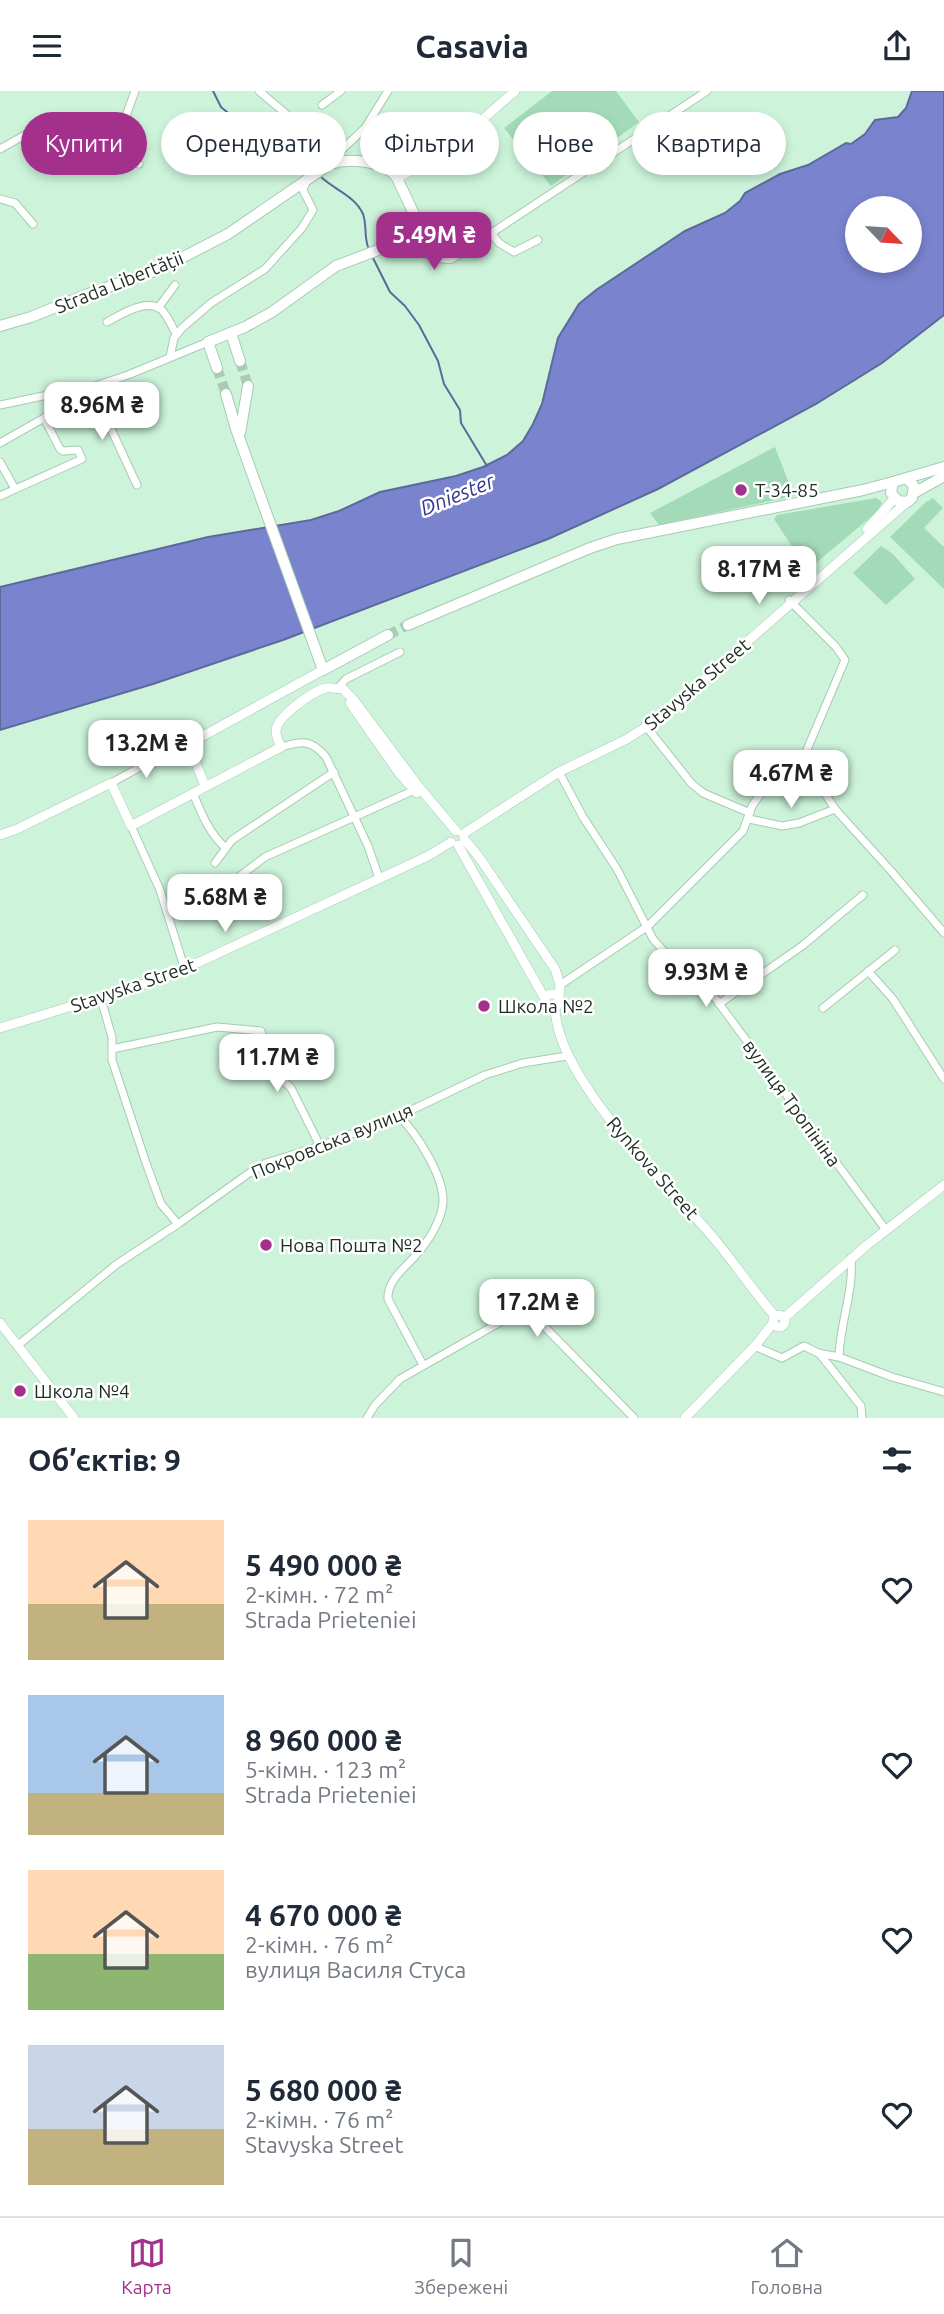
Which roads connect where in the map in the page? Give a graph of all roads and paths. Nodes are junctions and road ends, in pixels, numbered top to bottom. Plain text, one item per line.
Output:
1 (259, 91) edge
2 (341, 91) edge
3 (388, 91) edge
4 (515, 91) edge
5 (707, 91) edge
6 (134, 95) edge
7 (322, 105) dead end
8 (128, 112) edge
9 (284, 112) edge
10 (21, 137) edge
11 (346, 148) edge
12 (0, 149) edge
13 (346, 161) edge
14 (312, 175) edge
15 (308, 178) junction
16 (397, 178) junction
17 (0, 199) edge
18 (33, 224) dead end
19 (422, 233) junction
20 (492, 234) junction
21 (538, 240) dead end
22 (175, 285) dead end
23 (158, 307) junction
24 (107, 322) dead end
25 (0, 325) edge
26 (231, 333) junction
27 (176, 334) junction
28 (208, 342) junction
29 (170, 356) junction
30 (240, 361) tunnel mouth
31 (217, 368) tunnel mouth
32 (248, 386) tunnel mouth
33 (92, 388) junction
34 (74, 393) junction
35 (226, 394) tunnel mouth
36 (0, 405) edge
37 (44, 418) junction
38 (240, 435) junction
39 (0, 443) edge
40 (0, 462) edge
41 (944, 467) edge
42 (944, 476) edge
43 (907, 479) junction
44 (893, 482) junction
45 (137, 485) dead end
46 (15, 489) junction
47 (863, 490) junction
48 (0, 496) edge
49 (911, 497) junction
50 (893, 498) junction
51 (791, 602) junction
52 (408, 625) tunnel mouth
53 (388, 635) tunnel mouth
54 (400, 652) dead end
55 (323, 670) junction
56 (337, 689) junction
57 (646, 726) junction
58 (281, 747) junction
59 (168, 752) dead end
60 (803, 759) junction
61 (334, 772) junction
62 (559, 772) junction
63 (111, 783) junction
64 (205, 786) junction
65 (417, 789) junction
66 (193, 793) junction
67 (835, 809) junction
68 (750, 816) junction
69 (354, 817) junction
70 (131, 826) junction
71 (0, 835) edge
72 (458, 837) junction
73 (226, 848) junction
74 (215, 863) dead end
75 (379, 878) junction
76 (234, 887) dead end
77 (863, 895) dead end
78 (648, 926) junction
79 (944, 933) edge
80 (895, 950) dead end
81 (185, 970) junction
82 (868, 971) junction
83 (560, 985) junction
84 (100, 999) junction
85 (557, 1003) junction
86 (719, 1004) junction
87 (823, 1008) dead end
88 (0, 1028) edge
89 (112, 1049) junction
90 (567, 1056) junction
91 (944, 1079) edge
92 (399, 1116) junction
93 (320, 1146) junction
94 (944, 1185) edge
95 (178, 1224) junction
96 (886, 1230) junction
97 (851, 1258) junction
98 (777, 1321) junction
99 (0, 1323) edge
100 (17, 1346) junction
101 (759, 1349) junction
102 (818, 1353) junction
103 (839, 1357) junction
104 (423, 1365) junction
105 (942, 1388) edge
106 (74, 1418) edge
107 (367, 1418) edge
108 (635, 1418) edge
109 (685, 1418) edge
110 (692, 1418) edge
111 (862, 1418) edge

1 - 9 street
2 - 7 street
3 - 11 street
4 - 16 main road
5 - 20 street
6 - 8 street
10 - 12 street
13 - 16 highway
14 - 15 highway, Strada Libertății
15 - 25 highway, Strada Libertății
15 - 27 street
16 - 19 highway
17 - 18 street
19 - 20 street
19 - 26 highway
20 - 21 street
22 - 23 street
23 - 24 street
23 - 27 street
26 - 28 highway
26 - 30 highway
27 - 29 street
28 - 29 street
28 - 31 highway
29 - 33 street
32 - 38 highway
33 - 34 street
33 - 45 street
34 - 36 street
34 - 37 street
35 - 38 highway
37 - 39 street
37 - 46 street
38 - 55 highway
40 - 46 street
41 - 43 highway
42 - 49 highway
43 - 44 highway
43 - 49 highway
44 - 47 highway
44 - 50 highway
46 - 48 street
47 - 50 highway
47 - 52 highway
49 - 50 highway
49 - 51 main road, Stavyska Street
50 - 51 main road, Stavyska Street
51 - 57 main road, Stavyska Street
51 - 60 street
53 - 55 highway
54 - 56 street
55 - 64 main road
56 - 58 main road
56 - 65 main road
57 - 62 main road, Stavyska Street
57 - 68 street
57 - 72 main road, Stavyska Street
58 - 61 street
58 - 64 main road
59 - 63 street
60 - 67 street
60 - 68 street
61 - 69 street
61 - 73 street
62 - 72 main road, Stavyska Street
62 - 78 street, вулиця Тропініна
63 - 70 main road
63 - 71 main road
64 - 66 main road
65 - 69 street
65 - 72 main road
66 - 70 main road
66 - 73 street
67 - 68 street
67 - 79 street
68 - 78 street
69 - 75 street
69 - 76 street
70 - 81 street
72 - 75 main road, Stavyska Street
72 - 83 main road
72 - 85 main road
73 - 74 street
75 - 81 main road, Stavyska Street
77 - 86 street
78 - 83 street
78 - 86 street, вулиця Тропініна
80 - 82 street
81 - 84 main road, Stavyska Street
82 - 87 street
82 - 91 street
83 - 85 main road, Rynkova Street
84 - 88 main road, Stavyska Street
84 - 89 street
85 - 90 main road, Rynkova Street
86 - 96 street, вулиця Тропініна
89 - 93 street
89 - 95 street
90 - 92 street, Покровська вулиця
90 - 98 main road, Rynkova Street
92 - 93 street, Покровська вулиця
92 - 104 street
93 - 95 street, Покровська вулиця
94 - 96 main road
95 - 100 street, Покровська вулиця
96 - 97 main road
97 - 98 main road
97 - 103 street
98 - 101 main road
98 - 109 main road
99 - 100 main road
100 - 106 main road
101 - 102 street
101 - 110 main road
102 - 103 street
102 - 111 street
103 - 105 street
104 - 107 street
104 - 108 street

